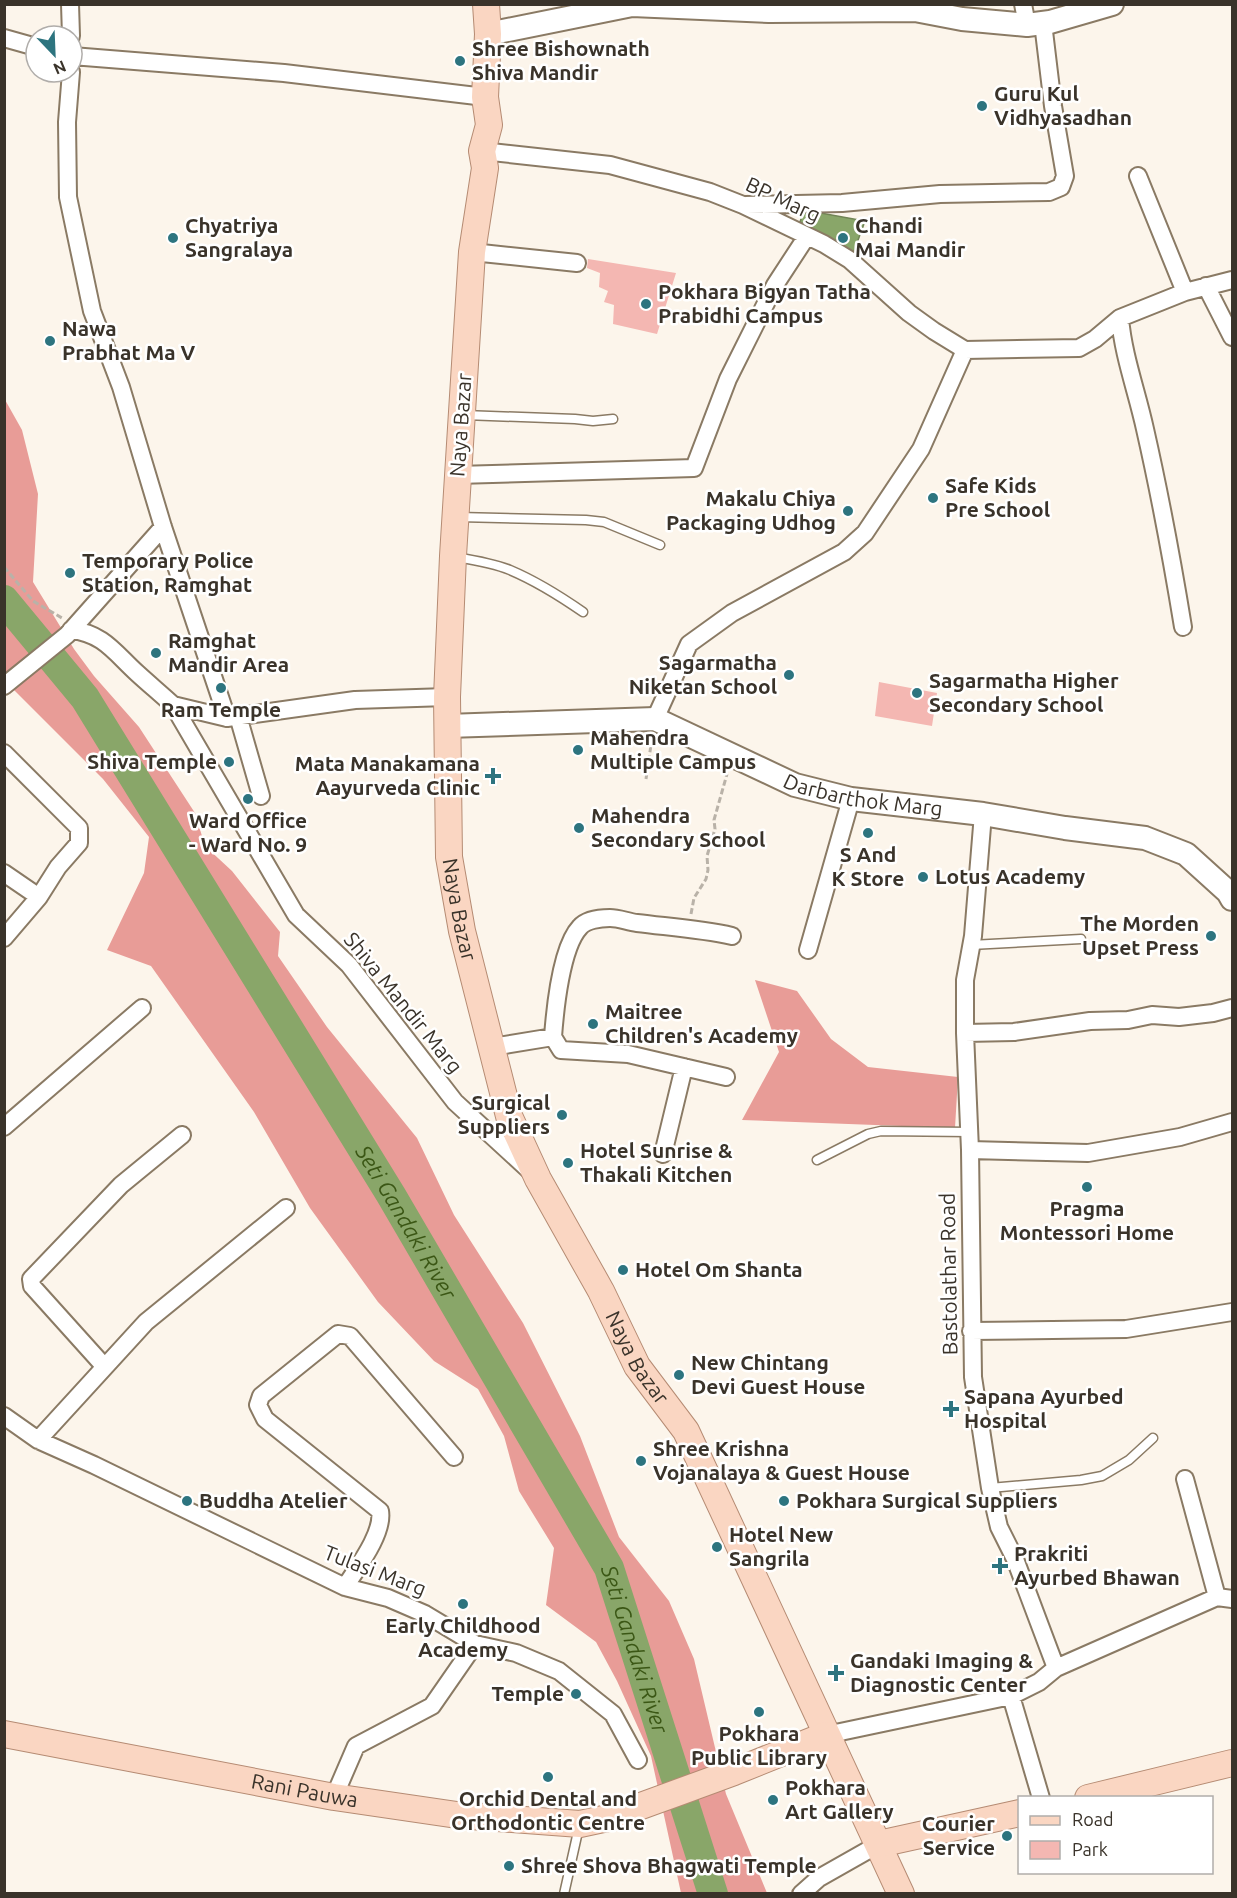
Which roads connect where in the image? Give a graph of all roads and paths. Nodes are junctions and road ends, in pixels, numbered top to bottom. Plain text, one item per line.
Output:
1 (70, 4) edge
2 (486, 4) edge
3 (1112, 4) edge
4 (766, 8) edge
5 (1031, 18) edge
6 (71, 24) edge
7 (488, 34) junction
8 (4, 38) edge
9 (24, 44) edge
10 (84, 57) edge
11 (70, 84) edge
12 (485, 97) junction
13 (482, 151) junction
14 (1138, 176) dead end
15 (743, 205) junction
16 (807, 236) junction
17 (472, 252) junction
18 (577, 263) dead end
19 (1233, 280) edge
20 (1206, 286) junction
21 (1185, 292) junction
22 (1120, 318) junction
23 (1233, 337) edge
24 (965, 350) junction
25 (461, 415) junction
26 (613, 419) dead end
27 (457, 475) junction
28 (455, 518) junction
29 (163, 527) junction
30 (660, 545) dead end
31 (453, 556) junction
32 (4, 567) edge
33 (583, 612) dead end
34 (1183, 627) dead end
35 (71, 630) junction
36 (4, 686) edge
37 (447, 697) junction
38 (173, 705) junction
39 (233, 717) junction
40 (655, 718) junction
41 (447, 726) junction
42 (4, 753) edge
43 (732, 755) junction
44 (646, 779) dead end
45 (261, 796) dead end
46 (851, 799) junction
47 (983, 814) junction
48 (4, 873) edge
49 (39, 897) junction
50 (1233, 899) edge
51 (691, 929) junction
52 (732, 936) dead end
53 (4, 938) edge
54 (1081, 939) dead end
55 (971, 945) junction
56 (808, 950) dead end
57 (142, 1008) dead end
58 (1233, 1008) edge
59 (965, 1033) junction
60 (553, 1038) junction
61 (492, 1047) junction
62 (684, 1067) junction
63 (726, 1077) dead end
64 (1233, 1122) edge
65 (4, 1127) edge
66 (970, 1132) junction
67 (182, 1135) dead end
68 (970, 1150) junction
69 (663, 1154) dead end
70 (817, 1160) dead end
71 (538, 1179) junction
72 (286, 1208) dead end
73 (1233, 1312) edge
74 (971, 1331) junction
75 (104, 1366) junction
76 (4, 1416) edge
77 (1153, 1438) dead end
78 (38, 1440) junction
79 (454, 1457) dead end
80 (1185, 1479) dead end
81 (990, 1488) junction
82 (345, 1587) junction
83 (1225, 1598) edge
84 (475, 1644) junction
85 (1056, 1668) junction
86 (1011, 1696) junction
87 (4, 1734) edge
88 (826, 1735) junction
89 (638, 1760) dead end
90 (1233, 1763) edge
91 (1041, 1796) edge
92 (1092, 1796) edge
93 (334, 1797) junction
94 (1018, 1813) edge
95 (580, 1824) junction
96 (879, 1844) junction
97 (564, 1893) edge
98 (801, 1893) edge
99 (901, 1893) edge

1 - 6 street
2 - 7 main road, Naya Bazar
3 - 5 main road
4 - 5 main road
4 - 7 main road
5 - 15 street
7 - 12 main road, Naya Bazar
8 - 9 street
10 - 12 street
11 - 29 street
12 - 13 main road, Naya Bazar
13 - 15 street, BP Marg
13 - 17 main road, Naya Bazar
14 - 21 street
15 - 16 street, BP Marg
16 - 24 street, BP Marg
16 - 27 street
17 - 18 street
17 - 25 main road, Naya Bazar
19 - 20 street
20 - 21 street
20 - 23 street
21 - 22 street
22 - 24 street
22 - 34 street
24 - 40 street
25 - 26 lane
25 - 27 main road, Naya Bazar
27 - 28 main road, Naya Bazar
28 - 30 lane
28 - 31 main road, Naya Bazar
29 - 35 street
29 - 39 street
31 - 33 lane
31 - 37 main road, Naya Bazar
32 - 35 path
35 - 36 street
35 - 38 street
37 - 39 street
37 - 41 main road, Naya Bazar
38 - 39 street
38 - 71 street, Shiva Mandir Marg
39 - 45 street
40 - 41 main road, Darbarthok Marg
40 - 43 main road, Darbarthok Marg
40 - 44 path
41 - 61 main road, Naya Bazar
42 - 49 street
43 - 46 main road, Darbarthok Marg
43 - 51 path
46 - 47 main road, Darbarthok Marg
46 - 56 street
47 - 50 main road, Darbarthok Marg
47 - 55 street, Bastolathar Road
48 - 49 street
49 - 53 street
51 - 52 street
51 - 60 street
54 - 55 lane
55 - 59 street, Bastolathar Road
57 - 65 street
58 - 59 street
59 - 66 street, Bastolathar Road
60 - 61 street
60 - 62 street
61 - 71 main road, Naya Bazar
62 - 63 street
62 - 69 street
64 - 68 street
66 - 68 street, Bastolathar Road
66 - 70 lane
67 - 75 street
68 - 74 street, Bastolathar Road
71 - 88 main road, Naya Bazar
72 - 75 street
73 - 74 street
74 - 81 street, Bastolathar Road
75 - 78 street
76 - 78 street, Tulasi Marg
77 - 81 lane
78 - 82 street, Tulasi Marg
79 - 82 street
80 - 83 street
81 - 85 street, Bastolathar Road
82 - 84 street, Tulasi Marg
83 - 85 street
84 - 89 street, Tulasi Marg
84 - 93 street
85 - 86 street
86 - 88 street
86 - 91 street
87 - 93 main road, Rani Pauwa
88 - 95 main road, Rani Pauwa
88 - 96 main road, Naya Bazar
90 - 92 main road
93 - 95 main road, Rani Pauwa
94 - 96 main road
95 - 97 lane
96 - 98 street
96 - 99 main road, Naya Bazar

